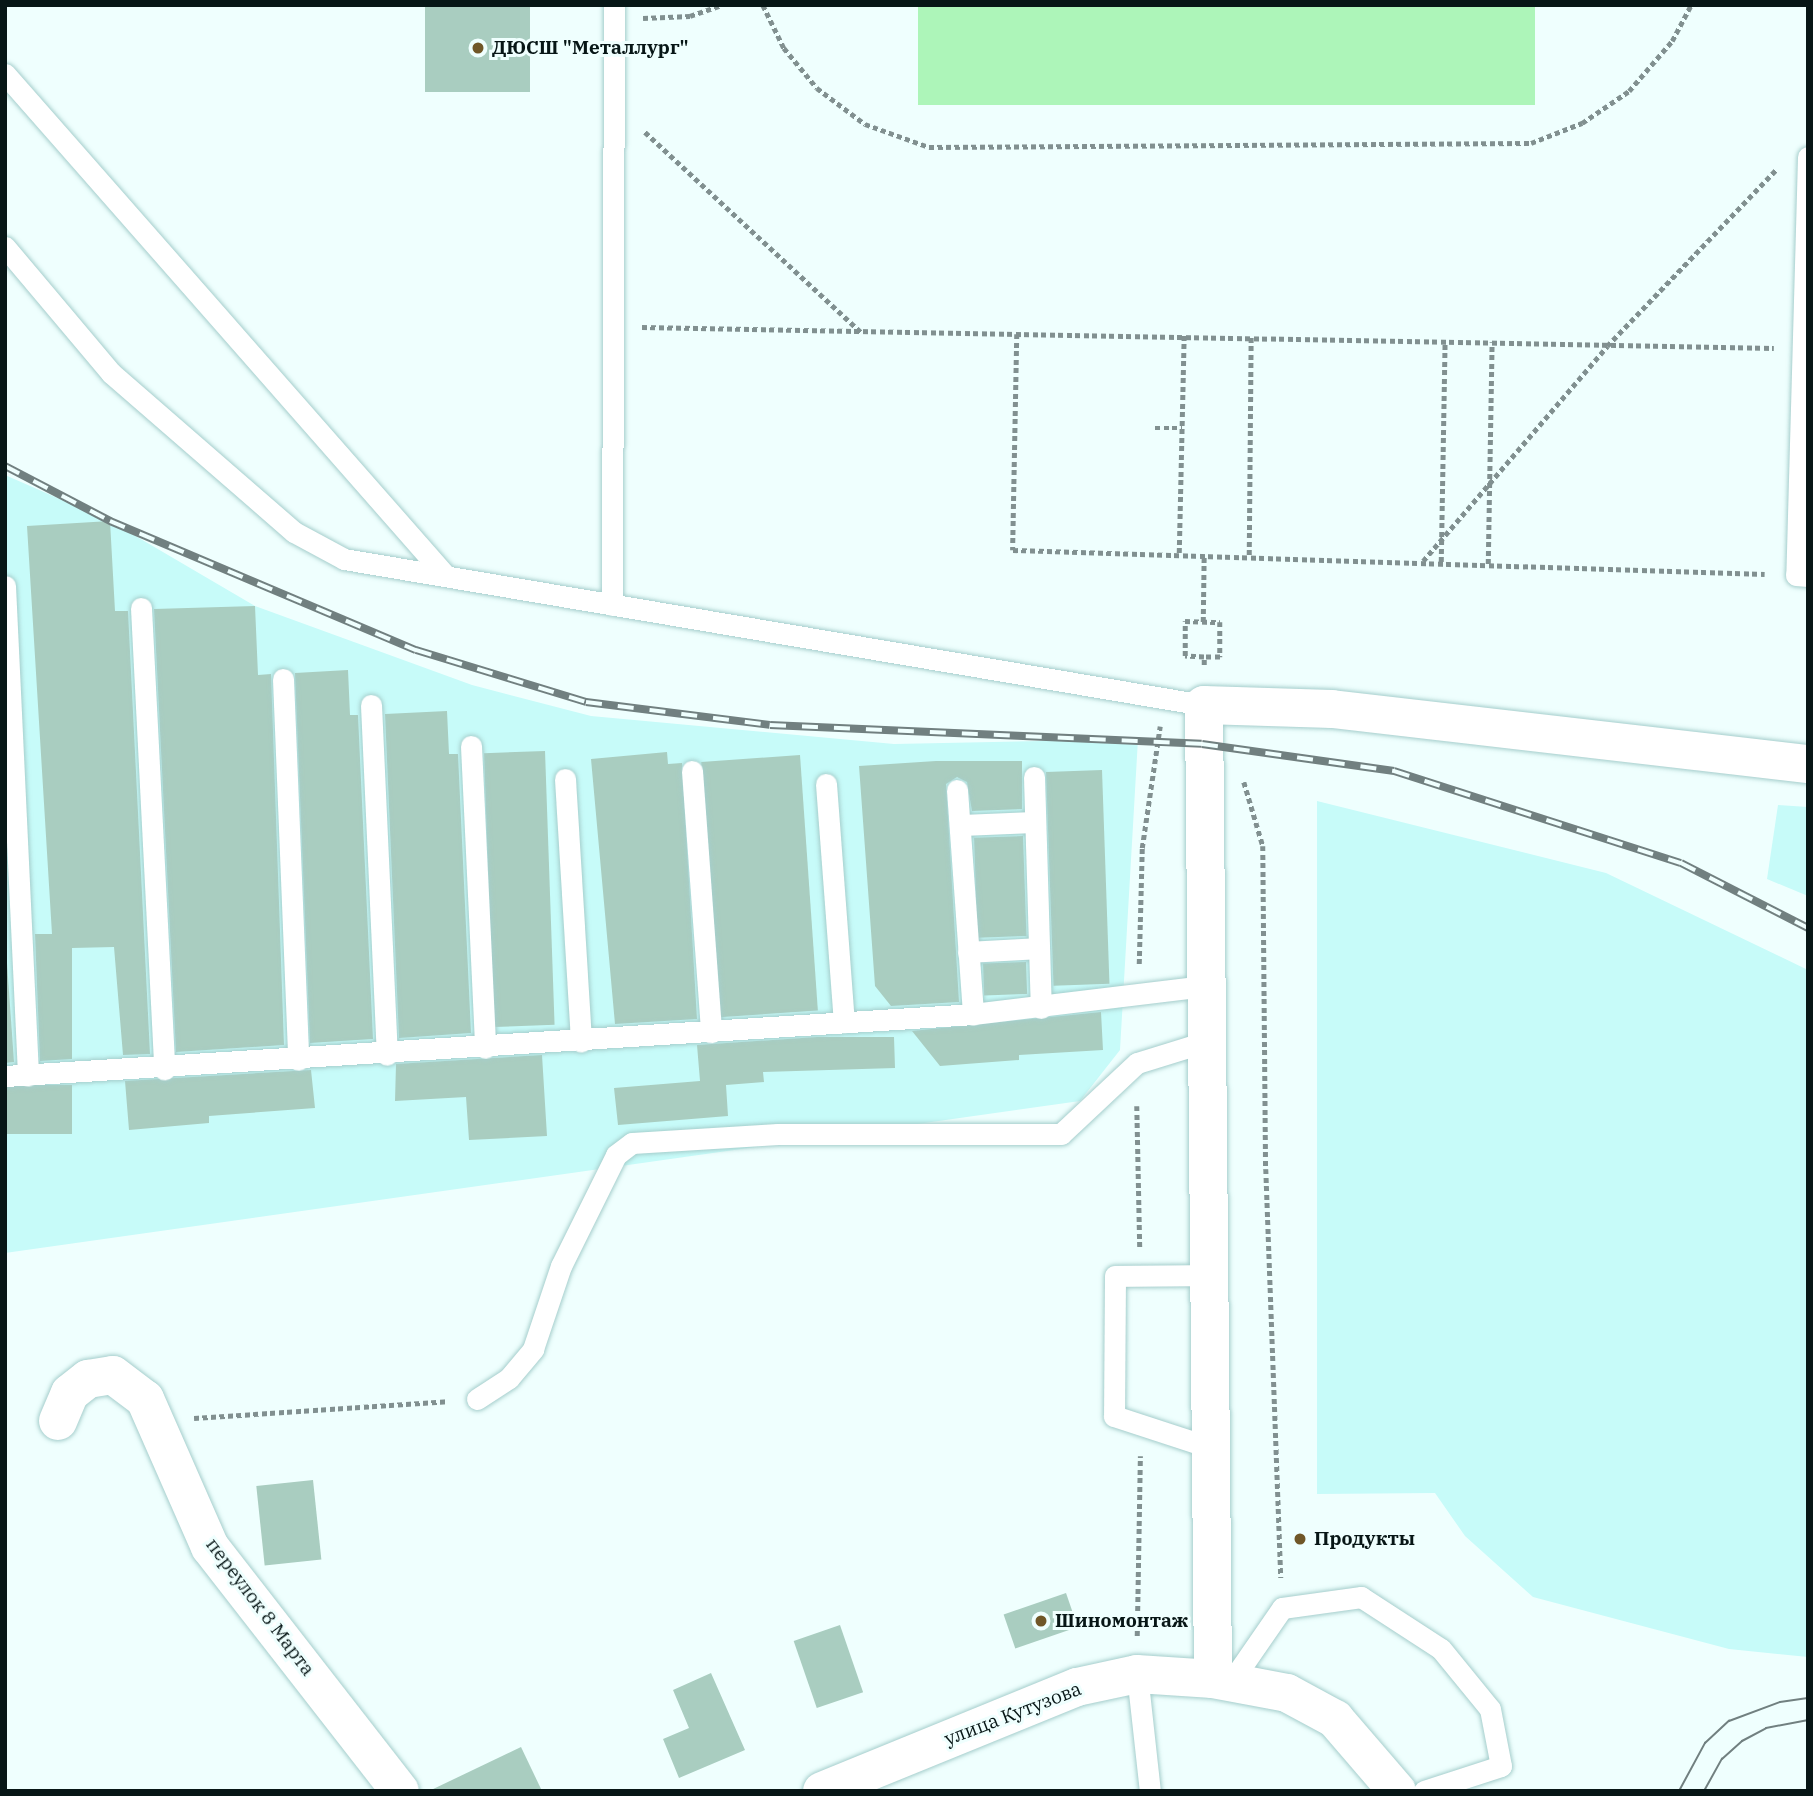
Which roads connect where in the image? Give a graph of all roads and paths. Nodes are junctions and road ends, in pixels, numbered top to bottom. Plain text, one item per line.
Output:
1 (614, 5) edge
2 (722, 5) edge
3 (763, 5) edge
4 (1691, 5) edge
5 (637, 18) dead end
6 (5, 74) edge
7 (611, 101) junction
8 (1808, 157) edge
9 (1779, 166) dead end
10 (5, 247) edge
11 (613, 327) junction
12 (862, 333) junction
13 (1017, 334) junction
14 (1184, 335) junction
15 (1251, 337) junction
16 (1445, 341) junction
17 (1492, 342) junction
18 (1607, 346) junction
19 (1801, 349) junction
20 (1156, 428) dead end
21 (1182, 428) junction
22 (1490, 484) junction
23 (1442, 538) junction
24 (1180, 554) junction
25 (1204, 554) junction
26 (1249, 555) junction
27 (1423, 562) junction
28 (1441, 562) junction
29 (1489, 564) junction
30 (445, 575) junction
31 (1802, 576) edge
32 (5, 586) edge
33 (612, 604) junction
34 (141, 608) dead end
35 (1203, 622) junction
36 (1204, 657) junction
37 (283, 679) dead end
38 (1186, 703) junction
39 (371, 705) dead end
40 (471, 746) dead end
41 (1808, 764) edge
42 (692, 771) dead end
43 (1034, 777) dead end
44 (1239, 777) dead end
45 (565, 779) dead end
46 (826, 784) dead end
47 (957, 790) dead end
48 (1035, 822) junction
49 (960, 825) junction
50 (1038, 948) junction
51 (968, 953) junction
52 (1204, 986) junction
53 (1138, 995) junction
54 (1041, 1008) junction
55 (973, 1014) junction
56 (844, 1022) junction
57 (712, 1032) junction
58 (581, 1042) junction
59 (1205, 1042) junction
60 (485, 1048) junction
61 (387, 1055) junction
62 (298, 1060) junction
63 (1137, 1063) junction
64 (164, 1069) junction
65 (27, 1075) junction
66 (5, 1076) edge
67 (1141, 1273) junction
68 (1211, 1275) junction
69 (477, 1399) joint
70 (58, 1421) dead end
71 (155, 1422) junction
72 (1140, 1427) junction
73 (1212, 1448) junction
74 (1282, 1608) junction
75 (1137, 1674) junction
76 (1222, 1681) junction
77 (400, 1791) edge
78 (822, 1791) edge
79 (1150, 1791) edge
80 (1397, 1791) edge
81 (1424, 1791) edge

1 - 7 lane
2 - 5 path
3 - 4 path
6 - 30 lane
7 - 11 lane
7 - 12 path
8 - 19 lane
9 - 18 path
10 - 30 lane
11 - 12 path
11 - 33 lane
12 - 13 path
13 - 14 path
13 - 24 path
14 - 15 path
14 - 21 path
15 - 16 path
15 - 26 path
16 - 17 path
16 - 23 path
17 - 18 path
17 - 22 path
18 - 19 path
18 - 22 path
19 - 31 lane
20 - 21 path
21 - 24 path
22 - 23 path
22 - 29 path
23 - 27 path
23 - 28 path
24 - 25 path
25 - 26 path
25 - 35 path
26 - 27 path
27 - 28 path
28 - 29 path
29 - 31 path
30 - 33 lane
32 - 65 lane
33 - 38 lane
34 - 64 lane
35 - 36 path
35 - 36 path
36 - 38 path
37 - 62 lane
38 - 41 street
38 - 52 street
38 - 53 path
39 - 61 lane
40 - 60 lane
42 - 57 lane
43 - 48 lane
44 - 74 path
45 - 58 lane
46 - 56 lane
47 - 49 lane
48 - 49 lane
48 - 50 lane
49 - 51 lane
50 - 51 lane
50 - 54 lane
51 - 55 lane
52 - 53 lane
52 - 59 street
53 - 54 lane
54 - 55 lane
55 - 56 lane
56 - 57 lane
57 - 58 lane
58 - 60 lane
59 - 63 lane
59 - 68 street
60 - 61 lane
61 - 62 lane
62 - 64 lane
63 - 67 path
63 - 69 lane
64 - 65 lane
65 - 66 lane
67 - 68 lane
67 - 72 lane
68 - 73 street
69 - 71 path
70 - 71 street, переулок 8 Марта
71 - 77 street, переулок 8 Марта
72 - 73 lane
72 - 75 path
73 - 76 street
74 - 76 lane
74 - 81 lane
75 - 76 street, улица Кутузова
75 - 78 street, улица Кутузова
75 - 79 lane
76 - 80 street, улица Кутузова

